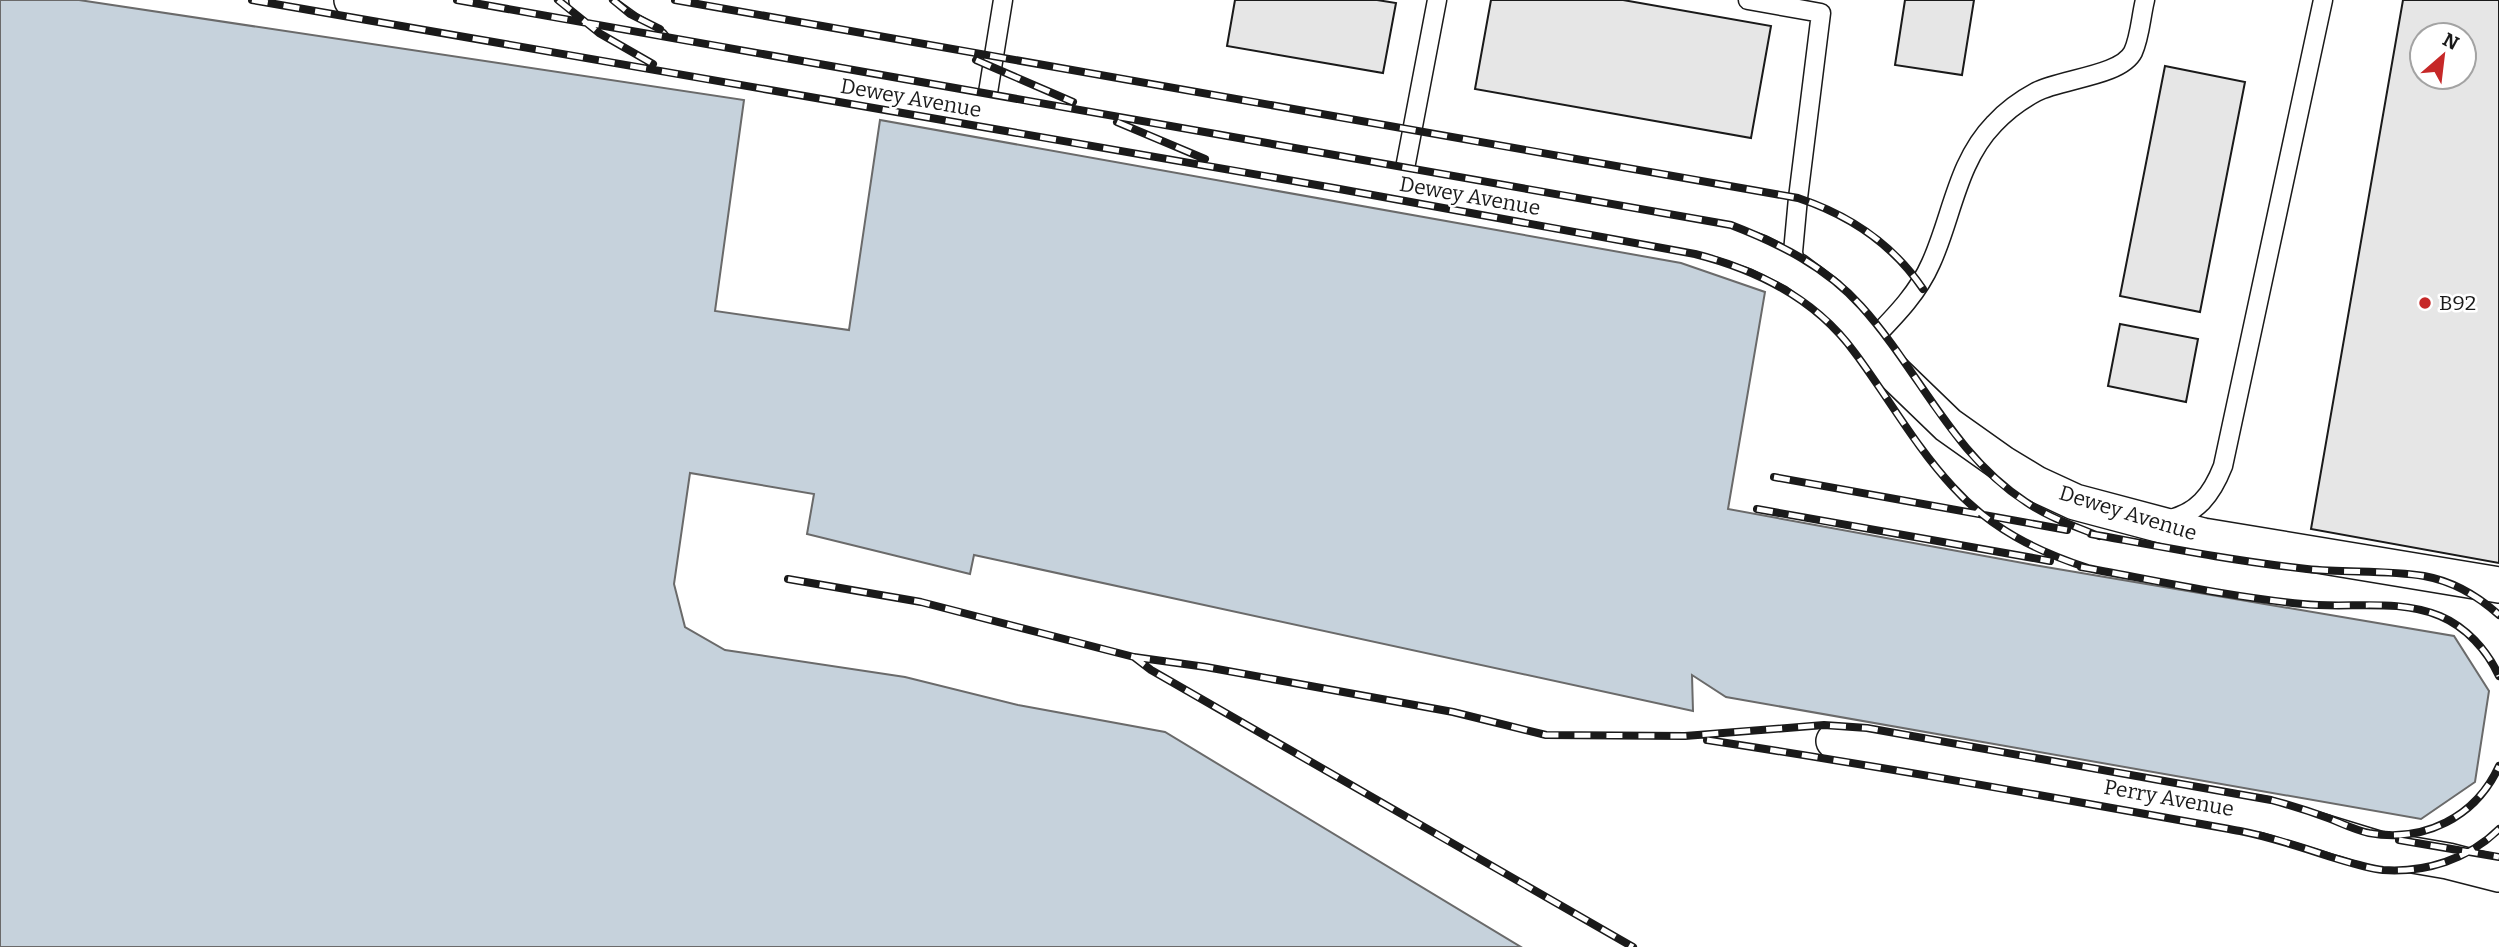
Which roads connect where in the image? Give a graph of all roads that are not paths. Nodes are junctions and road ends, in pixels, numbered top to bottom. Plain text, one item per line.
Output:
1 (352, 0) edge
2 (587, 0) edge
3 (1003, 0) edge
4 (1437, 0) edge
5 (1748, 0) edge
6 (2145, 0) edge
7 (2323, 0) edge
8 (1822, 6) edge
9 (703, 61) junction
10 (985, 111) junction
11 (1402, 184) junction
12 (1796, 271) junction
13 (1869, 343) junction
14 (2151, 522) junction
15 (2499, 585) edge
16 (1834, 741) dead end
17 (2499, 874) edge

1 - 9 street, Dewey Avenue
2 - 9 street
3 - 10 lane
4 - 11 lane
5 - 8 lane
6 - 13 lane
7 - 14 lane
8 - 12 lane
9 - 10 street, Dewey Avenue
10 - 11 street, Dewey Avenue
11 - 12 street, Dewey Avenue
12 - 13 street, Dewey Avenue
13 - 14 street, Dewey Avenue
14 - 15 street, Dewey Avenue
16 - 17 street, Perry Avenue

